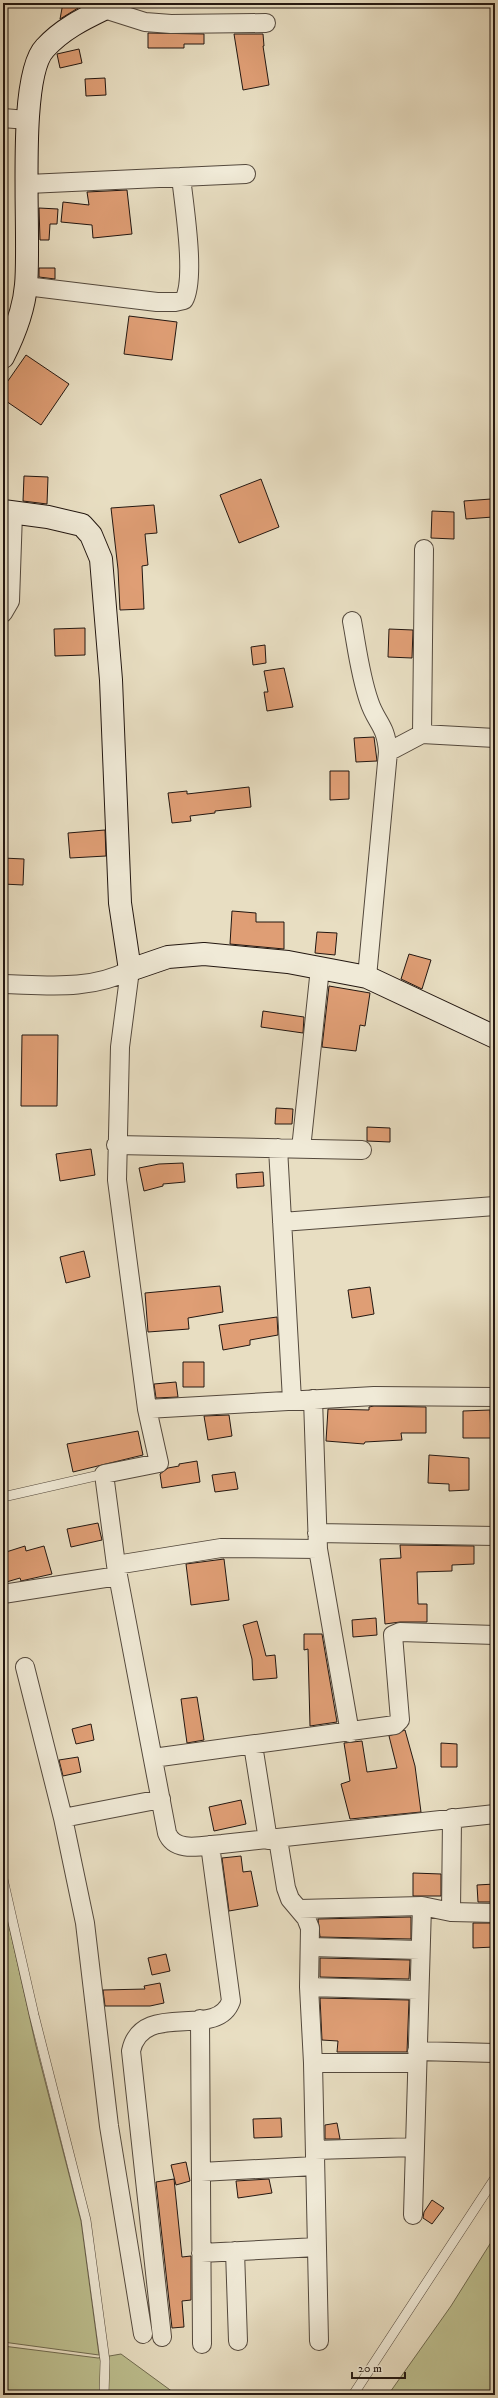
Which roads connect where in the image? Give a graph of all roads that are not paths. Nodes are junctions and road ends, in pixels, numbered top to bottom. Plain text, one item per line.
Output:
1 (110, 6) edge
2 (266, 23) dead end
3 (3, 118) edge
4 (27, 120) junction
5 (246, 174) dead end
6 (181, 177) junction
7 (28, 184) junction
8 (26, 286) junction
9 (3, 357) edge
10 (8, 512) edge
11 (424, 549) dead end
12 (3, 612) edge
13 (352, 621) dead end
14 (422, 734) junction
15 (495, 738) edge
16 (388, 752) junction
17 (320, 968) junction
18 (130, 970) junction
19 (367, 977) junction
20 (3, 984) edge
21 (495, 1037) edge
22 (116, 1145) junction
23 (278, 1148) junction
24 (301, 1149) junction
25 (362, 1150) dead end
26 (495, 1206) edge
27 (282, 1222) junction
28 (495, 1397) edge
29 (313, 1399) junction
30 (292, 1400) junction
31 (147, 1409) junction
32 (104, 1474) junction
33 (3, 1497) edge
34 (495, 1536) edge
35 (318, 1541) junction
36 (117, 1570) junction
37 (3, 1594) edge
38 (495, 1635) edge
39 (25, 1667) dead end
40 (350, 1733) junction
41 (253, 1745) junction
42 (153, 1758) junction
43 (161, 1799) junction
44 (495, 1814) edge
45 (63, 1818) junction
46 (452, 1818) junction
47 (273, 1839) junction
48 (210, 1845) junction
49 (3, 1878) edge
50 (422, 1906) junction
51 (299, 1909) junction
52 (451, 1912) junction
53 (495, 1913) edge
54 (310, 1947) junction
55 (420, 1950) junction
56 (309, 1987) junction
57 (418, 1990) junction
58 (200, 2019) junction
59 (495, 2053) edge
60 (417, 2057) junction
61 (313, 2063) junction
62 (415, 2147) junction
63 (315, 2158) junction
64 (201, 2172) junction
65 (495, 2178) edge
66 (413, 2216) dead end
67 (317, 2246) junction
68 (235, 2251) junction
69 (201, 2253) junction
70 (142, 2334) dead end
71 (162, 2337) dead end
72 (238, 2341) dead end
73 (319, 2341) dead end
74 (202, 2344) dead end
75 (104, 2395) edge
76 (353, 2395) edge

1 - 2 street
1 - 4 street
3 - 4 street
4 - 7 street
5 - 6 street
6 - 7 street
6 - 8 street
7 - 8 street
8 - 9 street
10 - 12 street
10 - 18 street
11 - 14 street
13 - 16 street
14 - 15 street
14 - 16 street
16 - 19 street
17 - 18 street
17 - 19 street
17 - 24 street
18 - 20 street
18 - 22 street
19 - 21 street
22 - 23 street
22 - 31 street
23 - 24 street
23 - 27 street
24 - 25 street
26 - 27 street
27 - 30 street
28 - 29 street
29 - 30 street
29 - 35 street
30 - 31 street
31 - 32 street
32 - 33 lane
32 - 36 street
34 - 35 street
35 - 36 street
35 - 40 street
36 - 37 street
36 - 42 street
38 - 40 street
39 - 45 street
40 - 41 street
41 - 42 street
41 - 47 street
42 - 43 street
43 - 45 street
43 - 48 street
44 - 46 street
45 - 70 street
46 - 47 street
46 - 52 street
47 - 48 street
47 - 51 street
48 - 58 street
49 - 75 lane
50 - 51 street
50 - 52 street
50 - 55 street
51 - 54 street
52 - 53 street
54 - 55 street
54 - 56 street
55 - 57 street
56 - 57 street
56 - 61 street
57 - 60 street
58 - 64 street
58 - 71 street
59 - 60 street
60 - 61 street
60 - 62 street
61 - 63 street
62 - 63 street
62 - 66 street
63 - 64 street
63 - 67 street
64 - 69 street
65 - 76 lane
67 - 68 street
67 - 73 street
68 - 69 street
68 - 72 street
69 - 74 street

